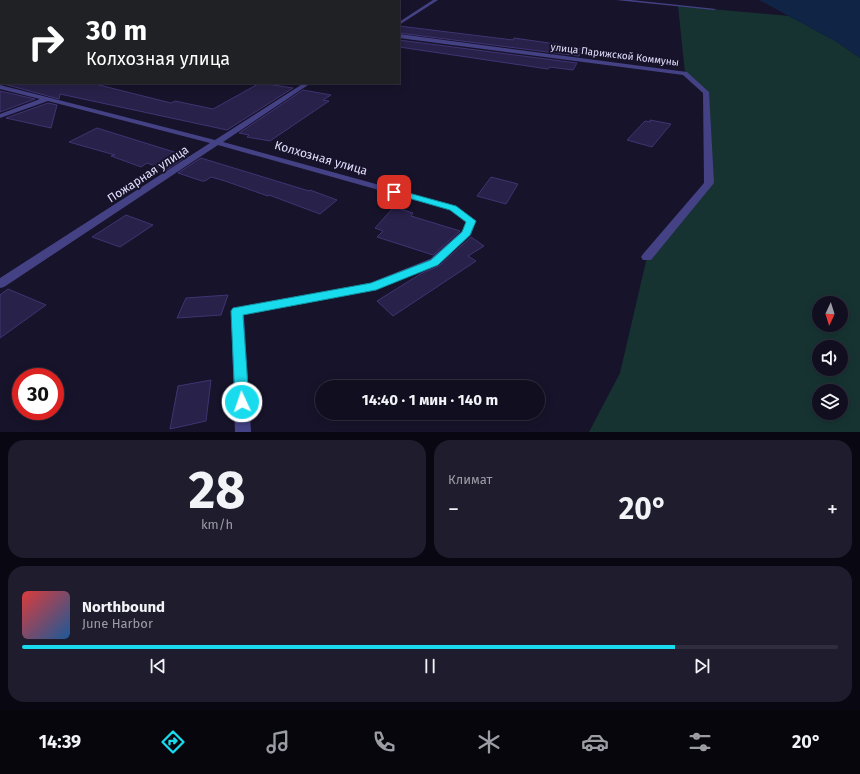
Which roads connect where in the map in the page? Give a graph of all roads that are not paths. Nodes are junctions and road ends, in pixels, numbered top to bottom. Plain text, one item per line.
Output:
1 (436, 0) edge
2 (618, 0) edge
3 (714, 9) dead end
4 (400, 23) edge
5 (400, 36) edge
6 (306, 84) edge
7 (0, 87) edge
8 (45, 100) junction
9 (0, 116) edge
10 (218, 142) junction
11 (647, 257) dead end
12 (0, 284) edge
13 (243, 432) edge

1 - 4 street
2 - 3 street
5 - 11 street, улица Парижской Коммуны
6 - 10 street, Пожарная улица
7 - 8 street, Колхозная улица
8 - 9 street
8 - 10 street, Колхозная улица
10 - 12 street, Пожарная улица
10 - 13 street, Колхозная улица

